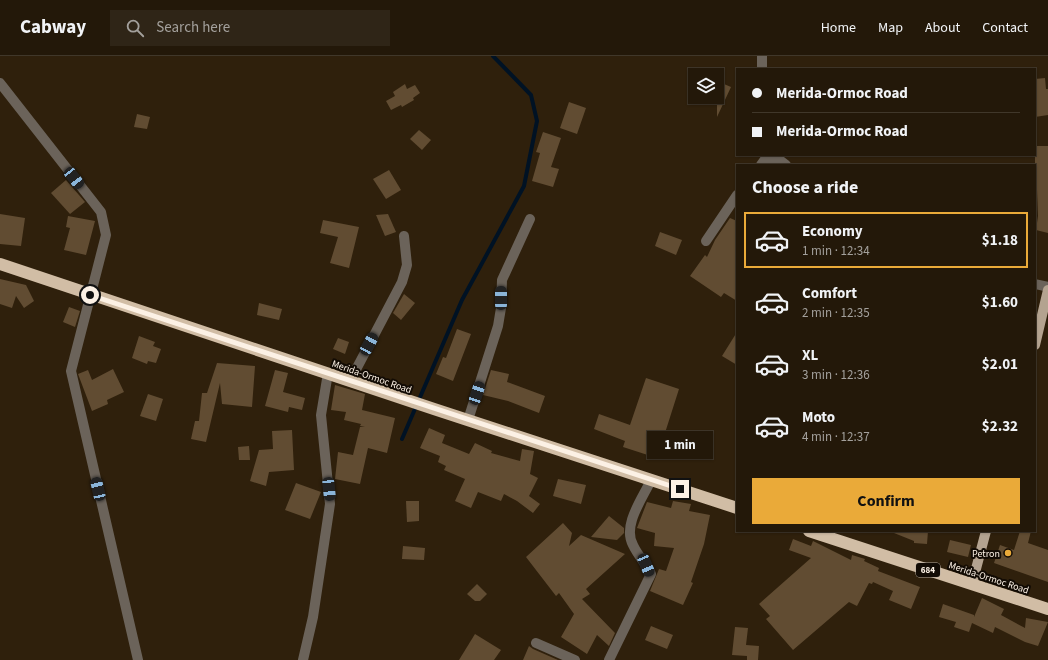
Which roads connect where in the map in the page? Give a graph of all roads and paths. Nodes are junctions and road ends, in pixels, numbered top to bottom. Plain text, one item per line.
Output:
1 (762, 56) edge
2 (762, 68) edge
3 (0, 84) edge
4 (776, 156) edge
5 (762, 164) edge
6 (785, 164) edge
7 (736, 196) edge
8 (530, 219) dead end
9 (404, 236) dead end
10 (706, 241) dead end
11 (0, 264) edge
12 (1036, 284) edge
13 (1048, 288) edge
14 (90, 295) junction
15 (1036, 341) edge
16 (328, 373) junction
17 (350, 381) junction
18 (468, 420) junction
19 (651, 480) junction
20 (736, 508) edge
21 (812, 532) edge
22 (986, 532) edge
23 (972, 584) junction
24 (1048, 609) edge
25 (536, 643) dead end
26 (138, 660) edge
27 (303, 660) edge
28 (574, 660) edge
29 (609, 660) edge

1 - 2 street
3 - 14 street
4 - 5 street
4 - 6 street
7 - 10 street
8 - 18 street
9 - 17 street
11 - 14 highway, Merida-Ormoc Road
12 - 13 street
13 - 15 main road
14 - 16 highway, Merida-Ormoc Road
14 - 26 street
16 - 17 highway, Merida-Ormoc Road
16 - 27 street
17 - 18 highway, Merida-Ormoc Road
18 - 19 highway, Merida-Ormoc Road
19 - 20 highway, Merida-Ormoc Road
19 - 29 street
21 - 23 highway, Merida-Ormoc Road / 684
22 - 23 main road
23 - 24 highway, Merida-Ormoc Road / 684
25 - 28 street

